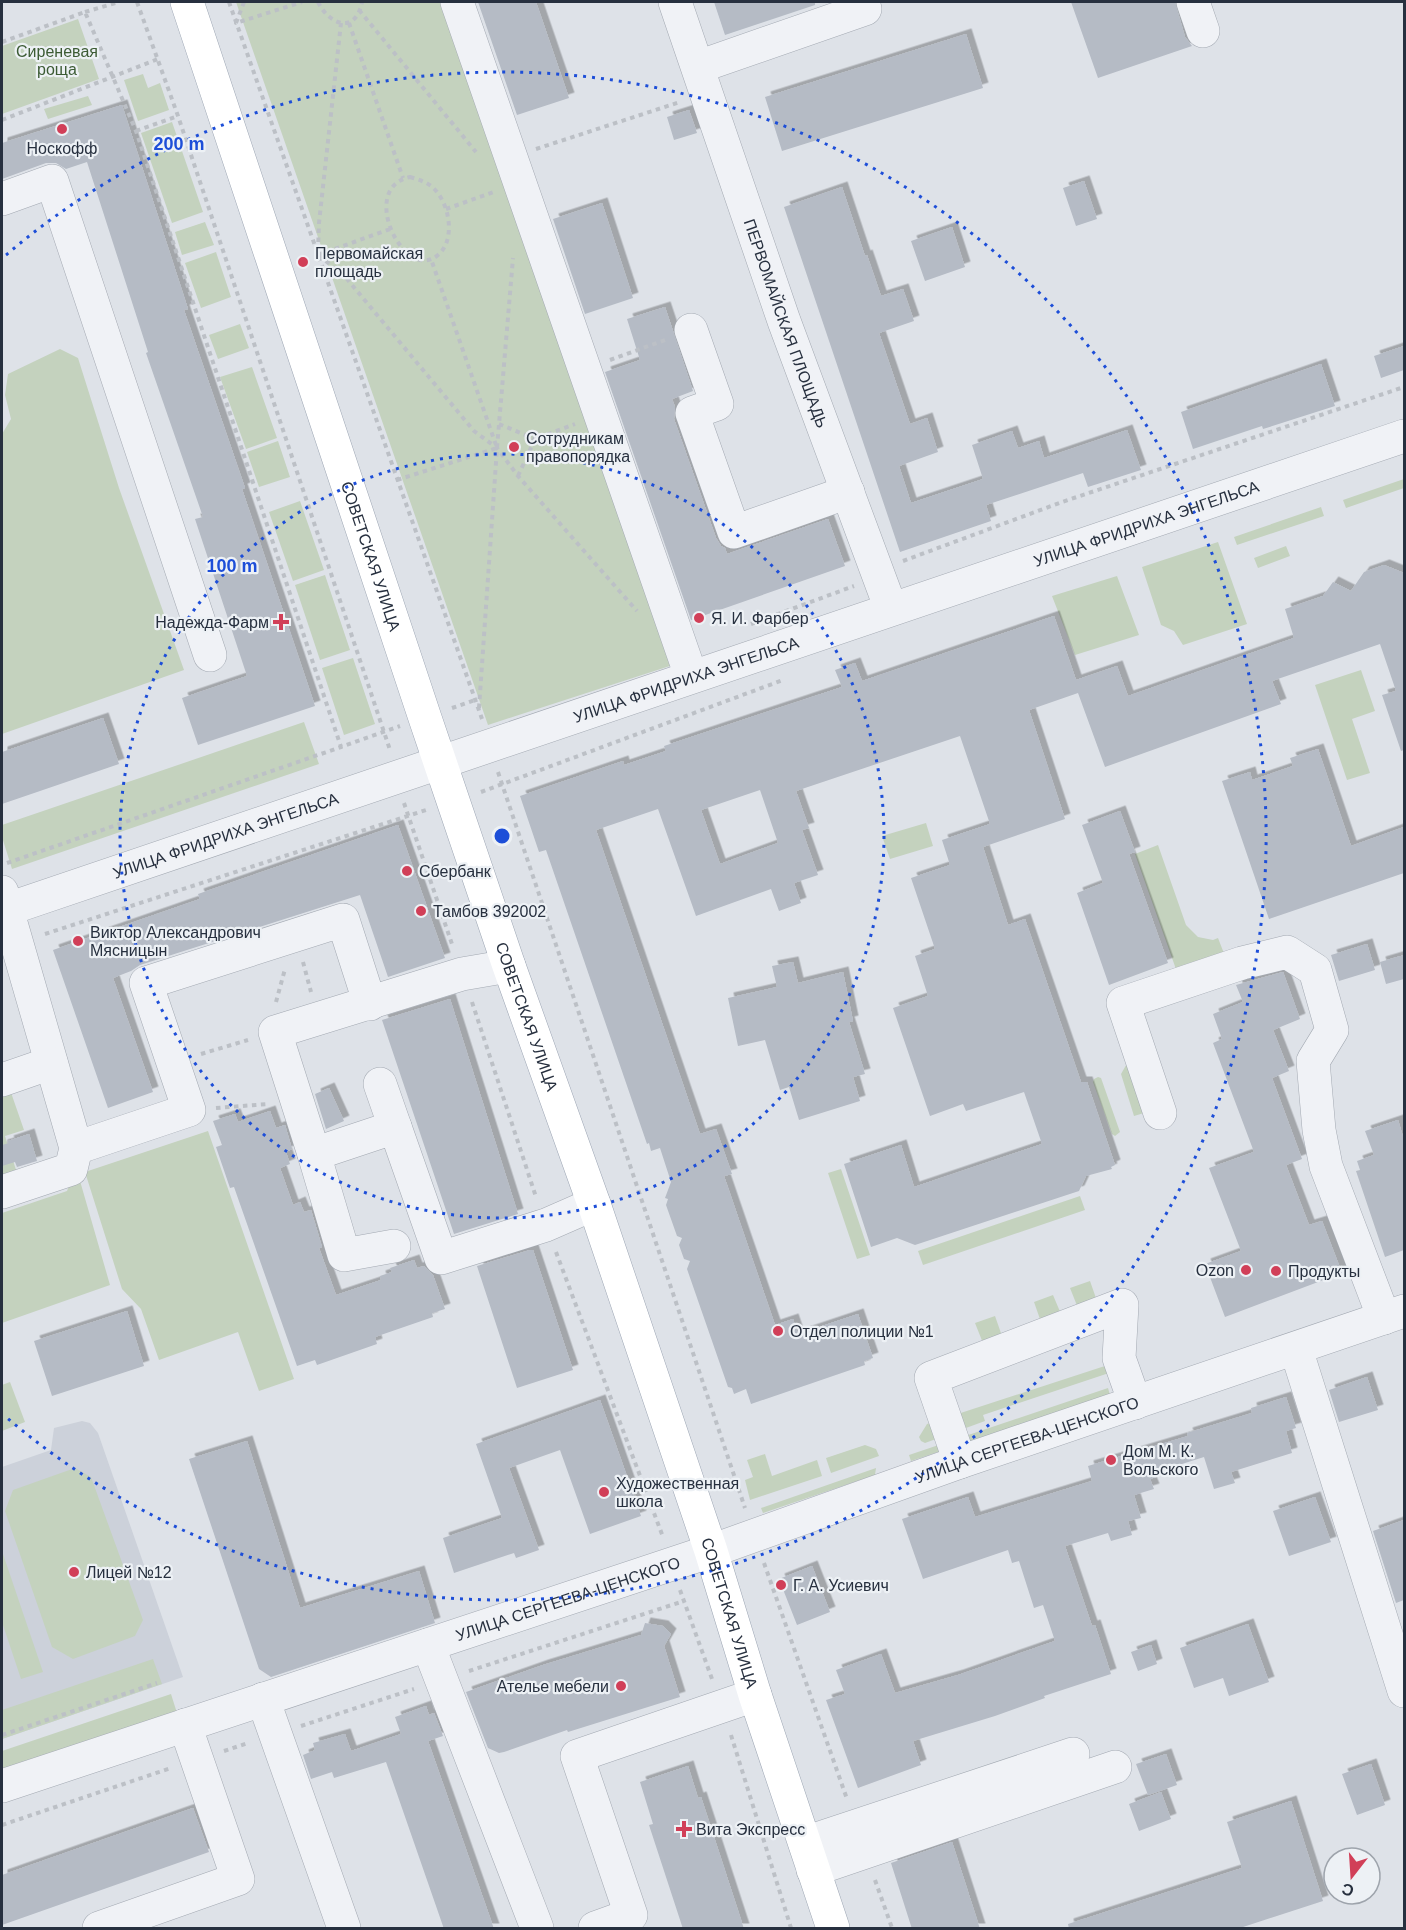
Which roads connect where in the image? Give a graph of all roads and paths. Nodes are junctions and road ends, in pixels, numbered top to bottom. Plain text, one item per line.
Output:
1 (119, 2) edge
2 (187, 2) edge
3 (229, 2) edge
4 (244, 2) edge
5 (302, 2) edge
6 (318, 2) edge
7 (362, 2) edge
8 (457, 2) edge
9 (675, 2) edge
10 (863, 2) edge
11 (359, 10) junction
12 (85, 12) junction
13 (236, 23) junction
14 (340, 23) junction
15 (349, 23) junction
16 (2, 42) edge
17 (158, 59) dead end
18 (114, 77) junction
19 (702, 80) junction
20 (178, 116) dead end
21 (2, 120) edge
22 (136, 130) junction
23 (505, 167) junction
24 (403, 178) junction
25 (2, 199) edge
26 (446, 209) junction
27 (390, 229) junction
28 (514, 251) dead end
29 (318, 255) junction
30 (431, 259) junction
31 (692, 330) joint
32 (585, 369) junction
33 (1404, 387) edge
34 (601, 414) junction
35 (499, 424) junction
36 (1404, 436) edge
37 (535, 439) junction
38 (497, 448) junction
39 (518, 476) junction
40 (397, 480) junction
41 (848, 492) junction
42 (878, 573) junction
43 (891, 609) junction
44 (638, 613) dead end
45 (748, 625) dead end
46 (210, 655) dead end
47 (691, 676) junction
48 (790, 677) dead end
49 (475, 700) junction
50 (479, 711) junction
51 (425, 718) junction
52 (488, 727) junction
53 (341, 747) junction
54 (440, 762) junction
55 (502, 784) junction
56 (453, 802) junction
57 (2, 865) edge
58 (3, 904) edge
59 (295, 935) junction
60 (17, 944) junction
61 (509, 966) junction
62 (370, 1004) junction
63 (319, 1019) junction
64 (271, 1034) junction
65 (174, 1061) junction
66 (51, 1064) junction
67 (2, 1080) edge
68 (380, 1084) dead end
69 (299, 1104) junction
70 (189, 1110) junction
71 (1160, 1113) dead end
72 (395, 1127) junction
73 (76, 1148) junction
74 (314, 1154) junction
75 (2, 1192) edge
76 (594, 1204) junction
77 (394, 1246) dead end
78 (1394, 1315) edge
79 (1296, 1348) junction
80 (1134, 1403) junction
81 (960, 1462) junction
82 (754, 1535) junction
83 (711, 1551) junction
84 (684, 1601) dead end
85 (428, 1645) junction
86 (460, 1674) dead end
87 (157, 1683) dead end
88 (416, 1688) dead end
89 (1404, 1691) edge
90 (755, 1695) junction
91 (263, 1699) junction
92 (185, 1725) junction
93 (276, 1734) junction
94 (2, 1735) edge
95 (1073, 1754) dead end
96 (197, 1759) junction
97 (1115, 1767) dead end
98 (2, 1786) edge
99 (2, 1825) edge
100 (860, 1838) junction
101 (809, 1857) junction
102 (99, 1929) edge
103 (344, 1929) edge
104 (537, 1929) edge
105 (595, 1929) edge
106 (833, 1929) edge
107 (892, 1929) edge

1 - 12 path
2 - 51 main road, СОВЕТСКАЯ УЛИЦА
3 - 13 path
4 - 13 path
5 - 13 path
6 - 14 path
7 - 11 path
8 - 23 street
9 - 19 street, ПЕРВОМАЙСКАЯ ПЛОЩАДЬ
10 - 19 street
11 - 15 path
11 - 23 path
12 - 16 path
12 - 18 path
13 - 29 path
14 - 15 path
14 - 29 path
15 - 24 path
17 - 18 path
18 - 21 path
18 - 22 path
19 - 23 path
19 - 41 street, ПЕРВОМАЙСКАЯ ПЛОЩАДЬ
20 - 22 path
22 - 53 path
23 - 26 path
23 - 32 street
24 - 26 path
24 - 27 path
25 - 46 street
26 - 30 path
27 - 29 path
27 - 30 path
28 - 35 path
29 - 38 path
29 - 40 path
30 - 38 path
31 - 32 path
31 - 41 street
32 - 34 street
33 - 42 path
34 - 37 path
34 - 47 street
35 - 37 path
35 - 38 path
36 - 43 street, УЛИЦА ФРИДРИХА ЭНГЕЛЬСА
37 - 39 path
38 - 39 path
38 - 40 path
38 - 50 path
39 - 44 path
40 - 49 path
41 - 42 street, ПЕРВОМАЙСКАЯ ПЛОЩАДЬ
42 - 43 street, ПЕРВОМАЙСКАЯ ПЛОЩАДЬ
42 - 45 path
43 - 47 street, УЛИЦА ФРИДРИХА ЭНГЕЛЬСА
47 - 52 street, УЛИЦА ФРИДРИХА ЭНГЕЛЬСА
48 - 55 path
49 - 50 path
49 - 51 path
50 - 52 path
51 - 53 path
51 - 54 main road, СОВЕТСКАЯ УЛИЦА
52 - 54 street, УЛИЦА ФРИДРИХА ЭНГЕЛЬСА
52 - 55 path
53 - 57 path
54 - 56 main road, СОВЕТСКАЯ УЛИЦА
54 - 58 street, УЛИЦА ФРИДРИХА ЭНГЕЛЬСА
55 - 56 path
55 - 82 path
56 - 60 path
56 - 61 main road, СОВЕТСКАЯ УЛИЦА
58 - 60 street
59 - 62 street
59 - 63 path
59 - 64 path
59 - 65 street
60 - 66 street
61 - 62 street
61 - 76 main road, СОВЕТСКАЯ УЛИЦА
62 - 63 street
63 - 64 street
64 - 65 path
64 - 69 street
65 - 70 street
66 - 67 street
66 - 73 street
68 - 72 street
69 - 70 path
69 - 74 street
70 - 73 street
71 - 78 street
72 - 74 street
72 - 76 street
73 - 75 street
74 - 77 street
76 - 83 main road, СОВЕТСКАЯ УЛИЦА
78 - 79 street, УЛИЦА СЕРГЕЕВА-ЦЕНСКОГО
79 - 80 street, УЛИЦА СЕРГЕЕВА-ЦЕНСКОГО
79 - 89 street
80 - 81 street, УЛИЦА СЕРГЕЕВА-ЦЕНСКОГО
80 - 81 street
81 - 82 street, УЛИЦА СЕРГЕЕВА-ЦЕНСКОГО
82 - 83 street, УЛИЦА СЕРГЕЕВА-ЦЕНСКОГО
82 - 100 path
83 - 85 street, УЛИЦА СЕРГЕЕВА-ЦЕНСКОГО
83 - 90 main road, СОВЕТСКАЯ УЛИЦА
84 - 86 path
85 - 91 street, УЛИЦА СЕРГЕЕВА-ЦЕНСКОГО
85 - 104 street
87 - 94 path
88 - 93 path
90 - 101 main road, СОВЕТСКАЯ УЛИЦА
90 - 105 street
91 - 92 street, УЛИЦА СЕРГЕЕВА-ЦЕНСКОГО
91 - 93 street
92 - 96 street
92 - 98 street, УЛИЦА СЕРГЕЕВА-ЦЕНСКОГО
93 - 96 path
93 - 103 street
95 - 100 street
96 - 99 path
96 - 102 street
97 - 100 street
100 - 101 street
100 - 107 path
101 - 106 main road, СОВЕТСКАЯ УЛИЦА

